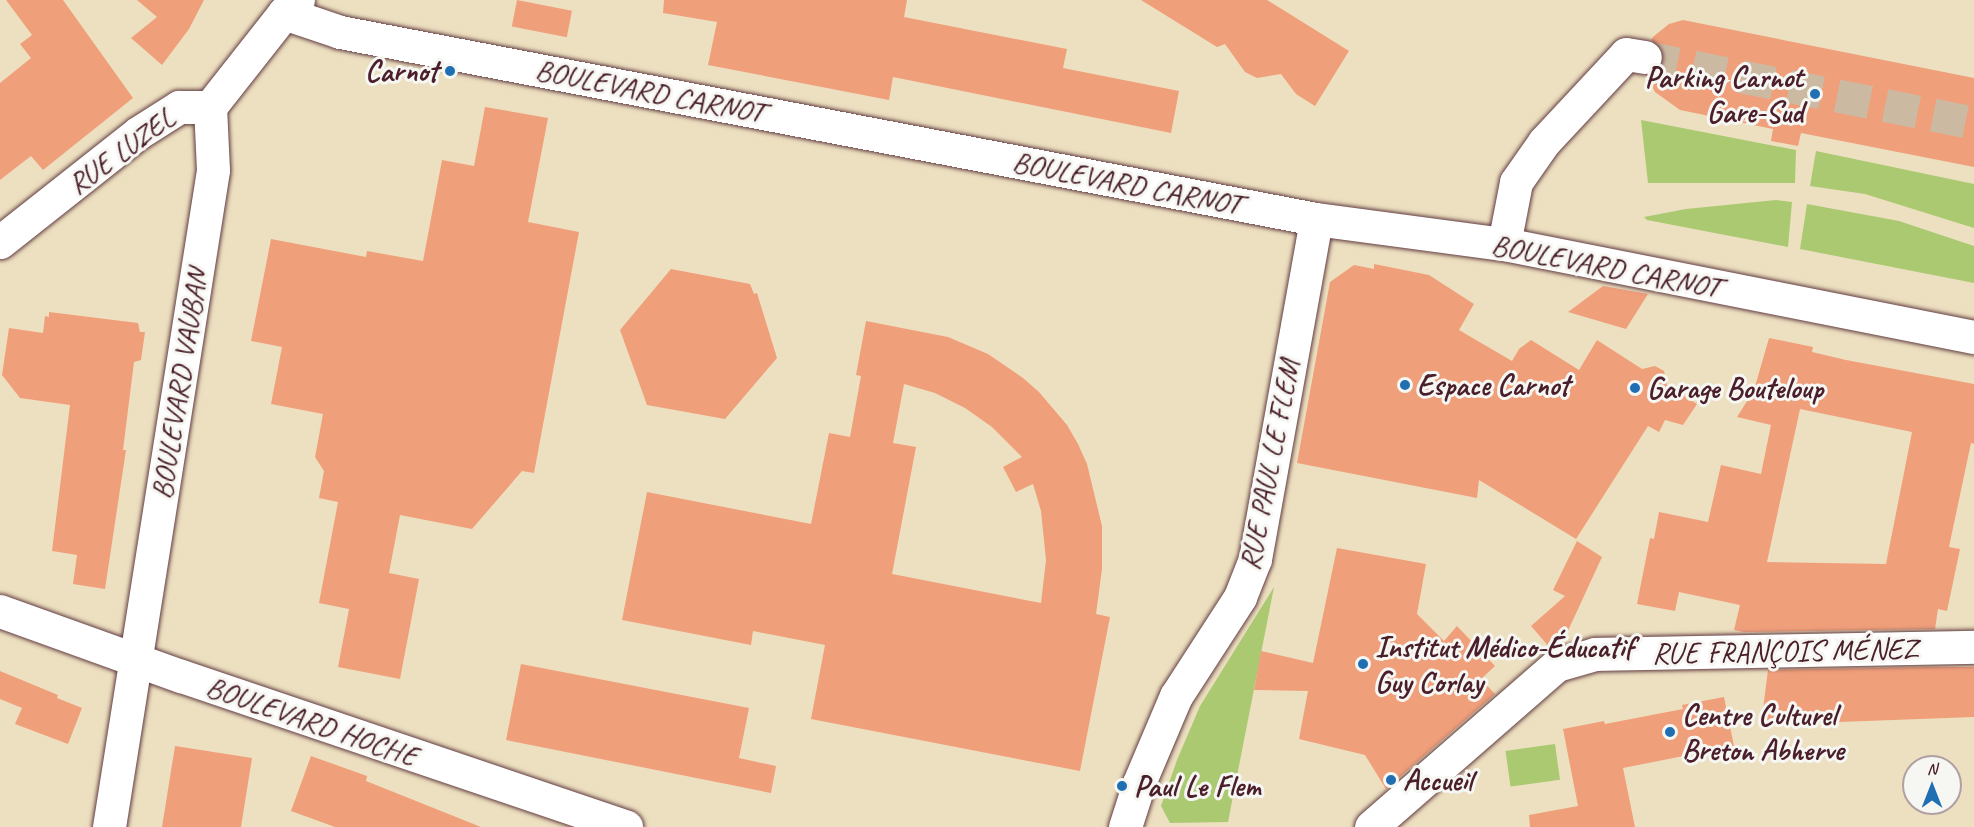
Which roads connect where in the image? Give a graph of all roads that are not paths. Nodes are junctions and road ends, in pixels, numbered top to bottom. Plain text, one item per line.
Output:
1 (286, 4) edge
2 (1645, 57) tunnel mouth
3 (210, 107) junction
4 (1316, 219) junction
5 (0, 242) edge
6 (1504, 244) junction
7 (1974, 337) edge
8 (0, 611) edge
9 (1974, 647) edge
10 (135, 660) junction
11 (109, 827) edge
12 (626, 827) edge
13 (1125, 827) edge
14 (1371, 827) edge

1 - 3 street, RUE LUZEL
1 - 4 street, BOULEVARD CARNOT
2 - 6 street
3 - 5 street, RUE LUZEL
3 - 10 street, BOULEVARD VAUBAN
4 - 6 street, BOULEVARD CARNOT
4 - 13 street, RUE PAUL LE FLEM
6 - 7 street, BOULEVARD CARNOT
8 - 10 street, BOULEVARD HOCHE
9 - 14 street, RUE FRANÇOIS MÉNEZ
10 - 11 street, BOULEVARD VAUBAN
10 - 12 street, BOULEVARD HOCHE

